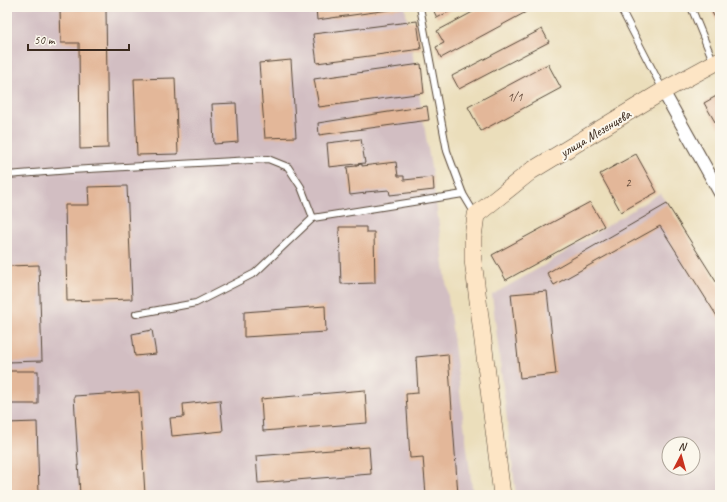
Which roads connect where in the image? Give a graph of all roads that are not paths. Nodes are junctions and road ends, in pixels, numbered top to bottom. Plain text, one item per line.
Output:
1 (420, 7) edge
2 (620, 7) edge
3 (691, 7) edge
4 (717, 62) edge
5 (663, 91) junction
6 (7, 175) edge
7 (720, 193) edge
8 (463, 194) junction
9 (476, 215) junction
10 (314, 218) junction
11 (136, 314) dead end
12 (502, 495) edge

1 - 8 lane
2 - 5 lane
3 - 4 lane
4 - 5 main road, улица Мезенцева
5 - 7 street
5 - 9 main road, улица Мезенцева
6 - 10 lane
8 - 9 lane
8 - 10 lane
9 - 12 main road
10 - 11 lane

